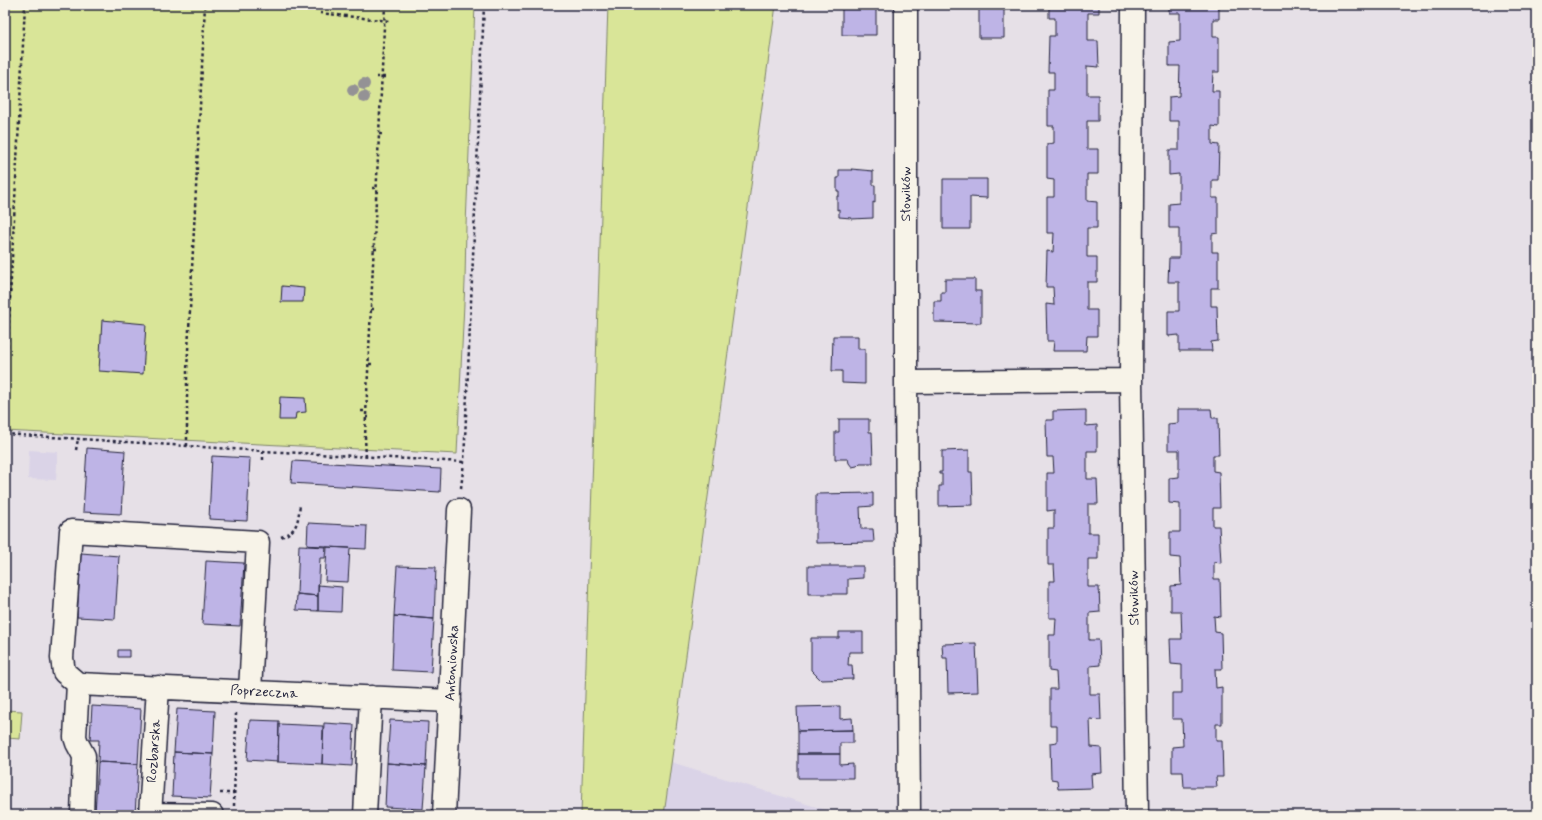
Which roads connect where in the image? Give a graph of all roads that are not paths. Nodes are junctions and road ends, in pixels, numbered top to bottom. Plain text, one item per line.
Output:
1 (906, 5) edge
2 (1133, 5) edge
3 (1131, 380) junction
4 (906, 382) junction
5 (459, 510) road end
6 (78, 684) junction
7 (158, 687) junction
8 (244, 691) junction
9 (371, 697) junction
10 (450, 701) junction
11 (150, 814) edge
12 (82, 815) edge
13 (212, 815) edge
14 (366, 815) edge
15 (444, 815) edge
16 (909, 815) edge
17 (1137, 815) edge

1 - 4 street, Słowików
2 - 3 street, Słowików
3 - 4 street
3 - 17 street, Słowików
4 - 16 street, Słowików
5 - 10 street, Antoniowska
6 - 7 street, Poprzeczna
6 - 8 street
6 - 12 street
7 - 8 street, Poprzeczna
7 - 11 street, Rozbarska
8 - 9 street, Poprzeczna
9 - 10 street, Poprzeczna
9 - 14 street
10 - 15 street, Antoniowska
11 - 13 street

